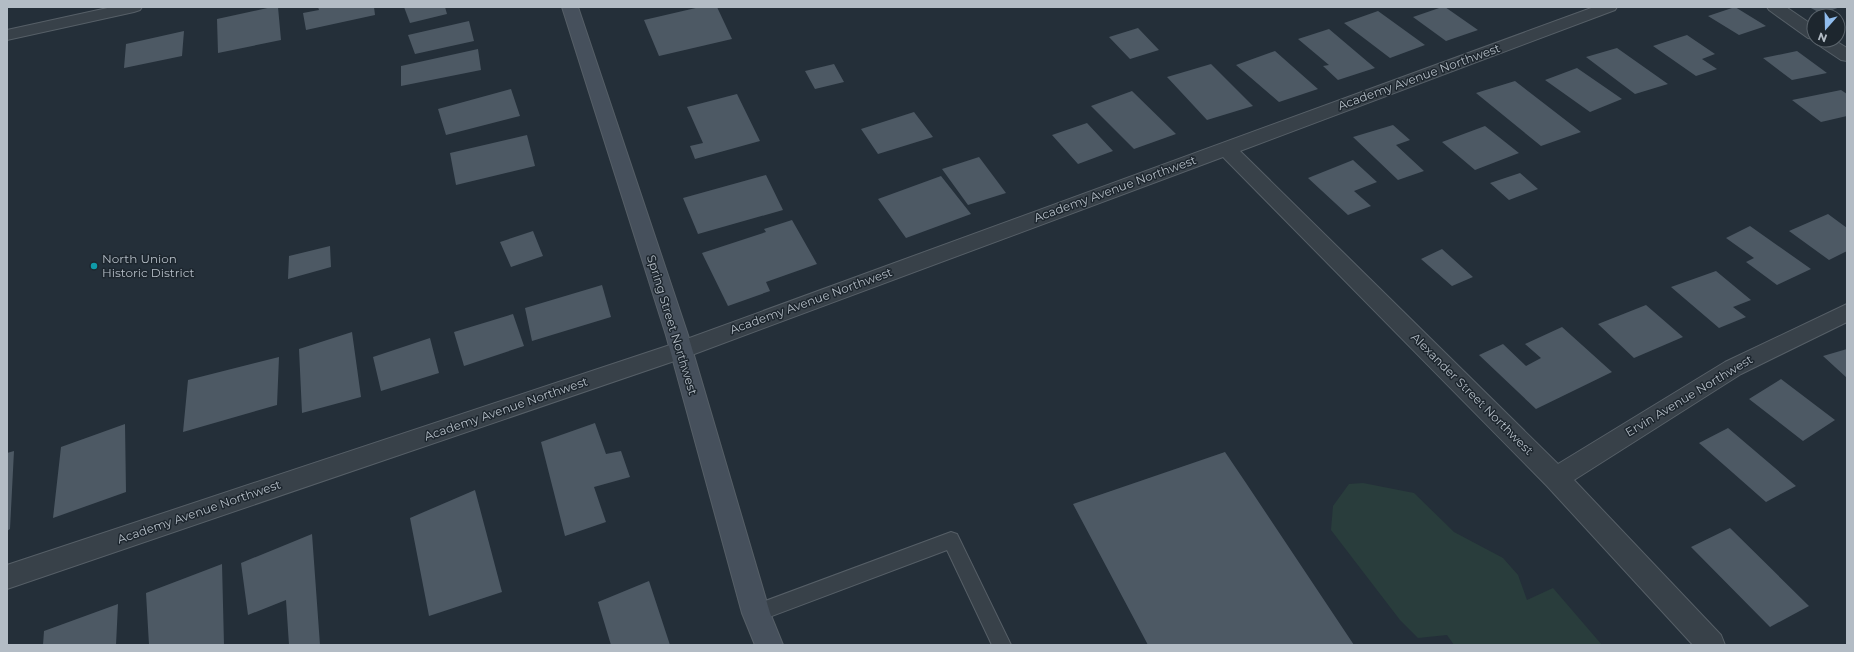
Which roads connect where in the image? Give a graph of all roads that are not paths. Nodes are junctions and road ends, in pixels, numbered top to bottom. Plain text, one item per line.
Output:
1 (134, 7) edge
2 (570, 7) edge
3 (1609, 7) edge
4 (1775, 7) edge
5 (1806, 28) edge
6 (7, 35) edge
7 (1835, 48) edge
8 (1847, 56) edge
9 (1226, 148) junction
10 (1847, 312) edge
11 (681, 350) junction
12 (1556, 478) junction
13 (7, 577) edge
14 (756, 613) junction
15 (769, 645) edge
16 (1002, 645) edge
17 (1711, 645) edge

1 - 6 street
2 - 11 street, Spring Street Northwest
3 - 9 street, Academy Avenue Northwest
4 - 5 street
7 - 8 street
9 - 11 street, Academy Avenue Northwest
9 - 12 street, Alexander Street Northwest
10 - 12 street, Ervin Avenue Northwest
11 - 13 street, Academy Avenue Northwest
11 - 14 street, Spring Street Northwest
12 - 17 street, Alexander Street Northwest
14 - 15 street, Spring Street Northwest
14 - 16 lane

